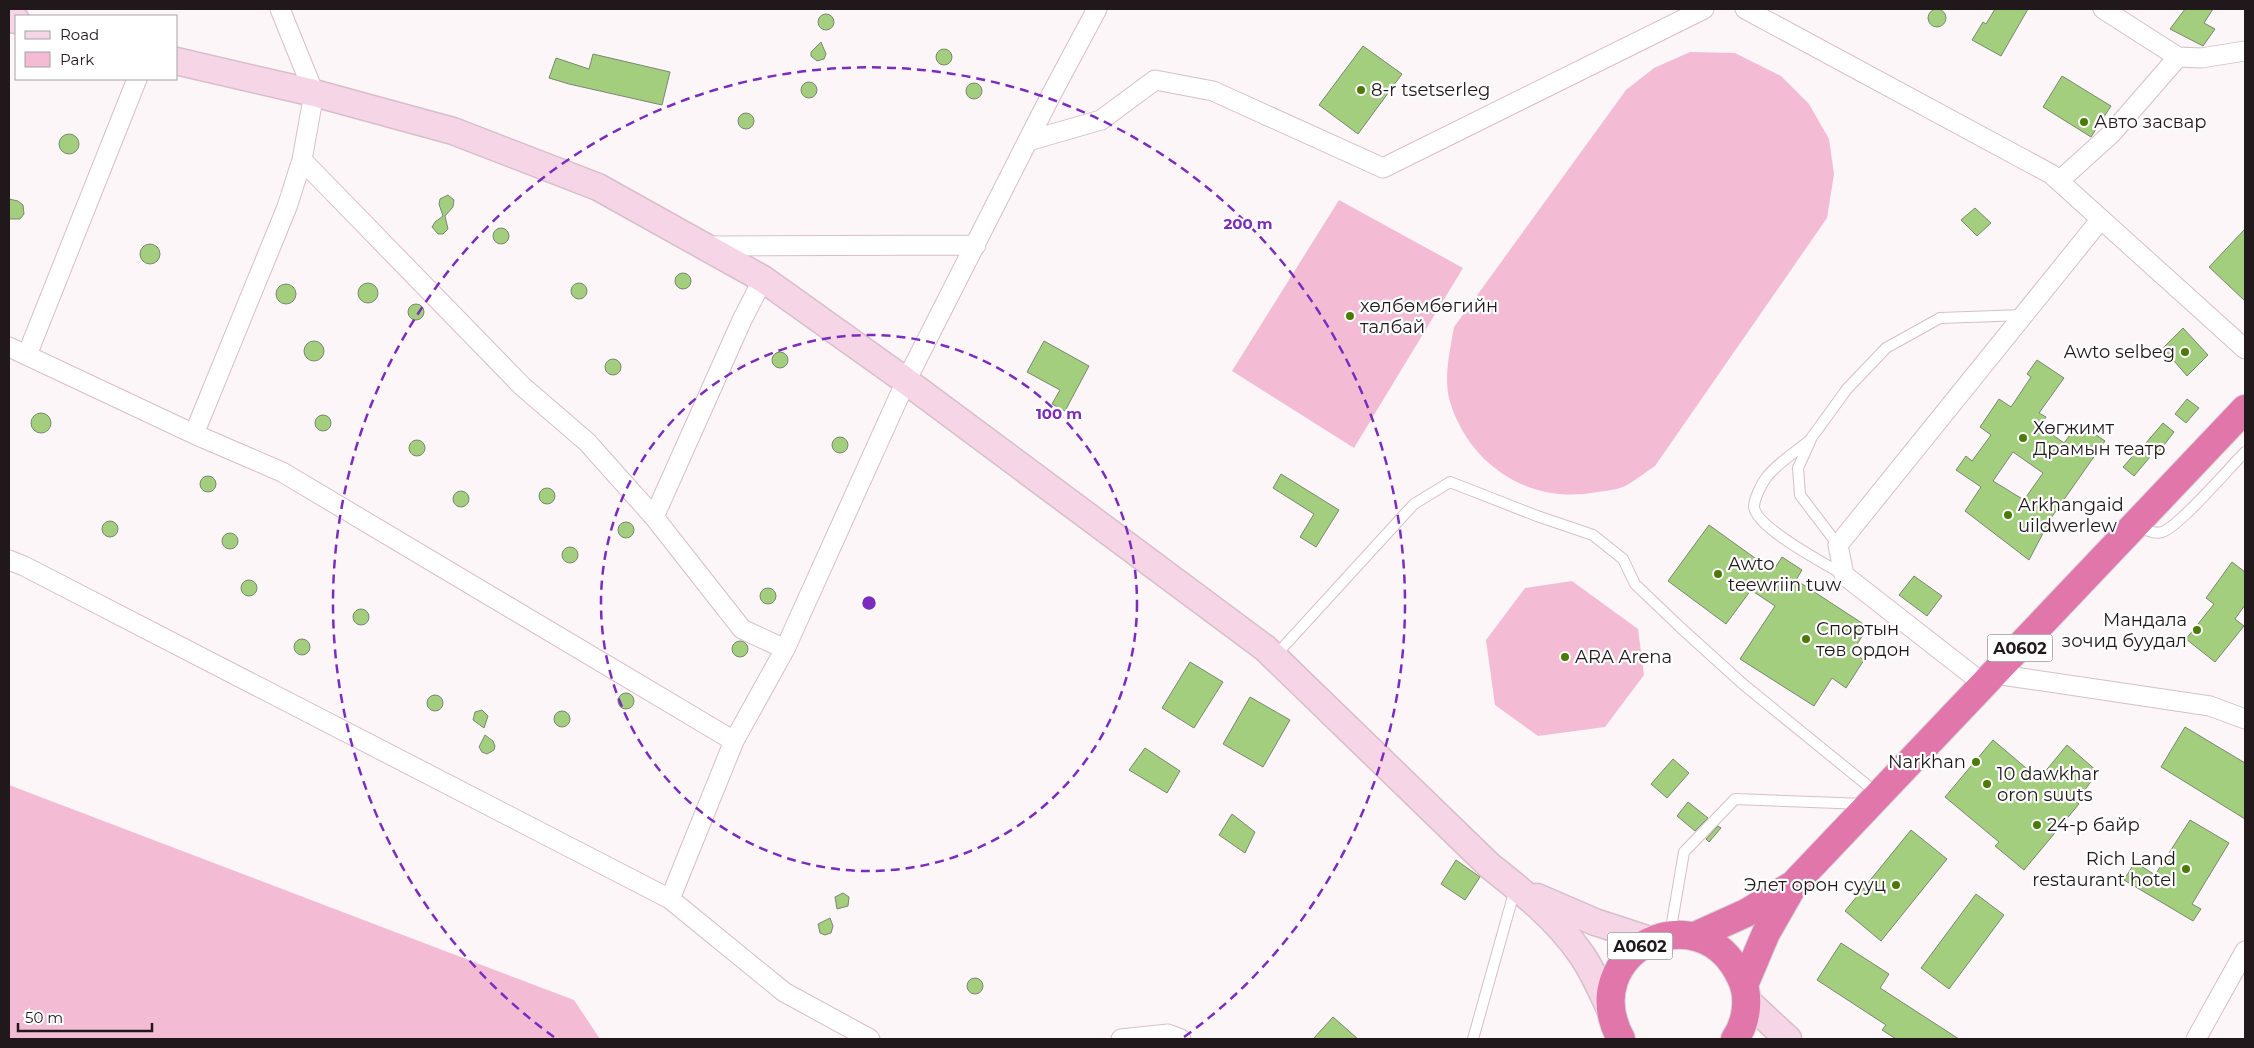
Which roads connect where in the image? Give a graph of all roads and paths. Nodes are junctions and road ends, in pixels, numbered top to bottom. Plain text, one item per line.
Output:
1 (280, 9) edge
2 (1097, 9) edge
3 (1704, 9) edge
4 (1745, 9) edge
5 (2103, 9) edge
6 (2245, 51) edge
7 (2178, 57) junction
8 (178, 61) edge
9 (136, 80) edge
10 (314, 93) junction
11 (1028, 140) junction
12 (302, 160) junction
13 (2059, 181) junction
14 (2101, 219) junction
15 (976, 244) junction
16 (707, 246) junction
17 (763, 279) junction
18 (2024, 315) junction
19 (2243, 343) edge
20 (9, 347) edge
21 (27, 355) junction
22 (906, 381) junction
23 (2245, 410) edge
24 (194, 434) junction
25 (1812, 438) junction
26 (2245, 452) edge
27 (654, 517) junction
28 (2137, 524) junction
29 (1838, 546) junction
30 (9, 560) edge
31 (1844, 575) junction
32 (785, 649) junction
33 (1274, 657) junction
34 (1990, 680) junction
35 (2245, 719) edge
36 (734, 741) junction
37 (1874, 799) junction
38 (1794, 884) junction
39 (1516, 886) junction
40 (670, 899) junction
41 (1671, 937) junction
42 (2245, 951) edge
43 (1745, 992) junction
44 (1613, 1028) edge
45 (870, 1039) edge
46 (1122, 1039) edge
47 (1180, 1039) edge
48 (1473, 1039) edge
49 (1735, 1039) edge
50 (1788, 1039) edge
51 (2196, 1039) edge

1 - 10 street
2 - 11 street
3 - 11 street
4 - 13 street
5 - 7 street
6 - 7 street
7 - 13 street
8 - 10 street
9 - 21 street
10 - 12 street
10 - 16 street
11 - 15 street
12 - 24 street
12 - 27 street
13 - 14 street
14 - 18 street
14 - 19 street
15 - 16 street
15 - 22 street
16 - 17 street
17 - 22 street
17 - 27 street
18 - 25 lane
18 - 29 street
20 - 21 street
21 - 24 street
22 - 32 street
22 - 33 street
23 - 28 highway, A0602
24 - 36 street
25 - 29 lane
25 - 31 lane
26 - 28 lane
27 - 32 street
28 - 34 highway, A0602
29 - 31 street
30 - 40 street
31 - 34 street
32 - 36 street
33 - 37 lane
33 - 39 street
34 - 35 street
34 - 37 highway, A0602
36 - 40 street
37 - 38 highway, A0602
37 - 41 lane
38 - 41 highway, A0602
38 - 43 highway, A0602
39 - 41 street
39 - 44 street
39 - 48 lane
40 - 45 street
41 - 43 highway, A0602
41 - 44 highway, A0602
42 - 51 street
43 - 49 highway, A0602
43 - 50 street
46 - 47 street

